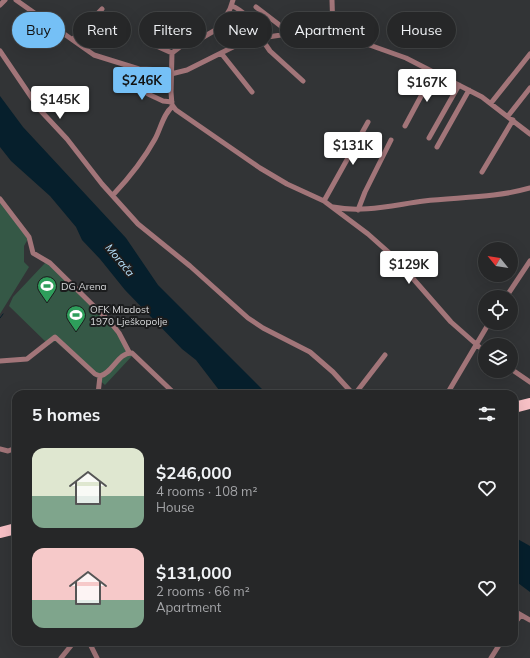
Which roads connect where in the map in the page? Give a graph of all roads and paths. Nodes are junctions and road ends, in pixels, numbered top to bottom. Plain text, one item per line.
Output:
1 (5, 0) edge
2 (16, 0) edge
3 (233, 0) edge
4 (332, 0) edge
5 (0, 5) edge
6 (232, 6) junction
7 (256, 7) dead end
8 (102, 9) dead end
9 (99, 12) edge
10 (242, 12) edge
11 (332, 12) edge
12 (280, 25) edge
13 (73, 39) edge
14 (86, 48) edge
15 (161, 48) edge
16 (231, 48) edge
17 (269, 48) edge
18 (379, 48) edge
19 (0, 52) edge
20 (172, 53) junction
21 (221, 54) junction
22 (530, 54) edge
23 (153, 70) junction
24 (434, 72) junction
25 (172, 74) junction
26 (303, 81) dead end
27 (459, 85) junction
28 (530, 88) edge
29 (468, 90) junction
30 (252, 92) dead end
31 (491, 103) junction
32 (172, 104) junction
33 (508, 116) junction
34 (513, 120) junction
35 (368, 122) dead end
36 (405, 126) dead end
37 (530, 134) edge
38 (429, 138) dead end
39 (391, 140) dead end
40 (437, 147) dead end
41 (482, 172) dead end
42 (530, 188) edge
43 (112, 195) junction
44 (0, 199) edge
45 (324, 201) junction
46 (332, 206) junction
47 (358, 210) junction
48 (530, 261) edge
49 (511, 290) edge
50 (485, 330) edge
51 (476, 345) junction
52 (130, 352) junction
53 (385, 355) dead end
54 (0, 361) edge
55 (518, 374) edge
56 (100, 376) junction
57 (530, 382) edge
58 (98, 390) edge
59 (171, 390) edge
60 (350, 390) edge
61 (357, 390) edge
62 (449, 390) edge
63 (530, 401) edge
64 (518, 404) edge
65 (530, 406) edge
66 (518, 409) edge
67 (0, 449) edge
68 (12, 449) edge
69 (12, 527) edge
70 (0, 530) edge
71 (12, 532) edge
72 (0, 535) edge
73 (518, 613) edge
74 (521, 615) junction
75 (518, 619) edge
76 (530, 620) edge
77 (71, 646) edge
78 (91, 646) edge
79 (499, 646) edge
80 (61, 658) edge
81 (97, 658) edge
82 (491, 658) edge

1 - 5 street
2 - 13 street
3 - 6 street
4 - 11 street
6 - 10 street
6 - 20 street
7 - 12 street
8 - 9 street
14 - 23 street
15 - 20 street
16 - 21 street
17 - 26 street
18 - 24 street
19 - 43 street
20 - 25 street
21 - 25 street
21 - 30 street
22 - 31 street
23 - 25 street
23 - 32 street
24 - 27 street
24 - 36 street
25 - 32 street
27 - 29 street
27 - 38 street
28 - 33 street
29 - 31 street
29 - 40 street
31 - 33 street
32 - 43 street
32 - 45 street
33 - 34 street
34 - 37 street
34 - 41 street
35 - 45 street
39 - 47 street
42 - 47 street
43 - 60 street
44 - 52 street
45 - 46 street
46 - 47 street
46 - 51 street
48 - 49 street
50 - 51 street
51 - 62 street
52 - 56 street
52 - 59 street
53 - 61 street
54 - 56 street
55 - 57 street
56 - 58 street
63 - 64 main road
65 - 66 main road
67 - 68 street
69 - 70 main road
71 - 72 main road
73 - 74 street
74 - 75 street
74 - 76 street
77 - 80 street
78 - 81 street
79 - 82 street

